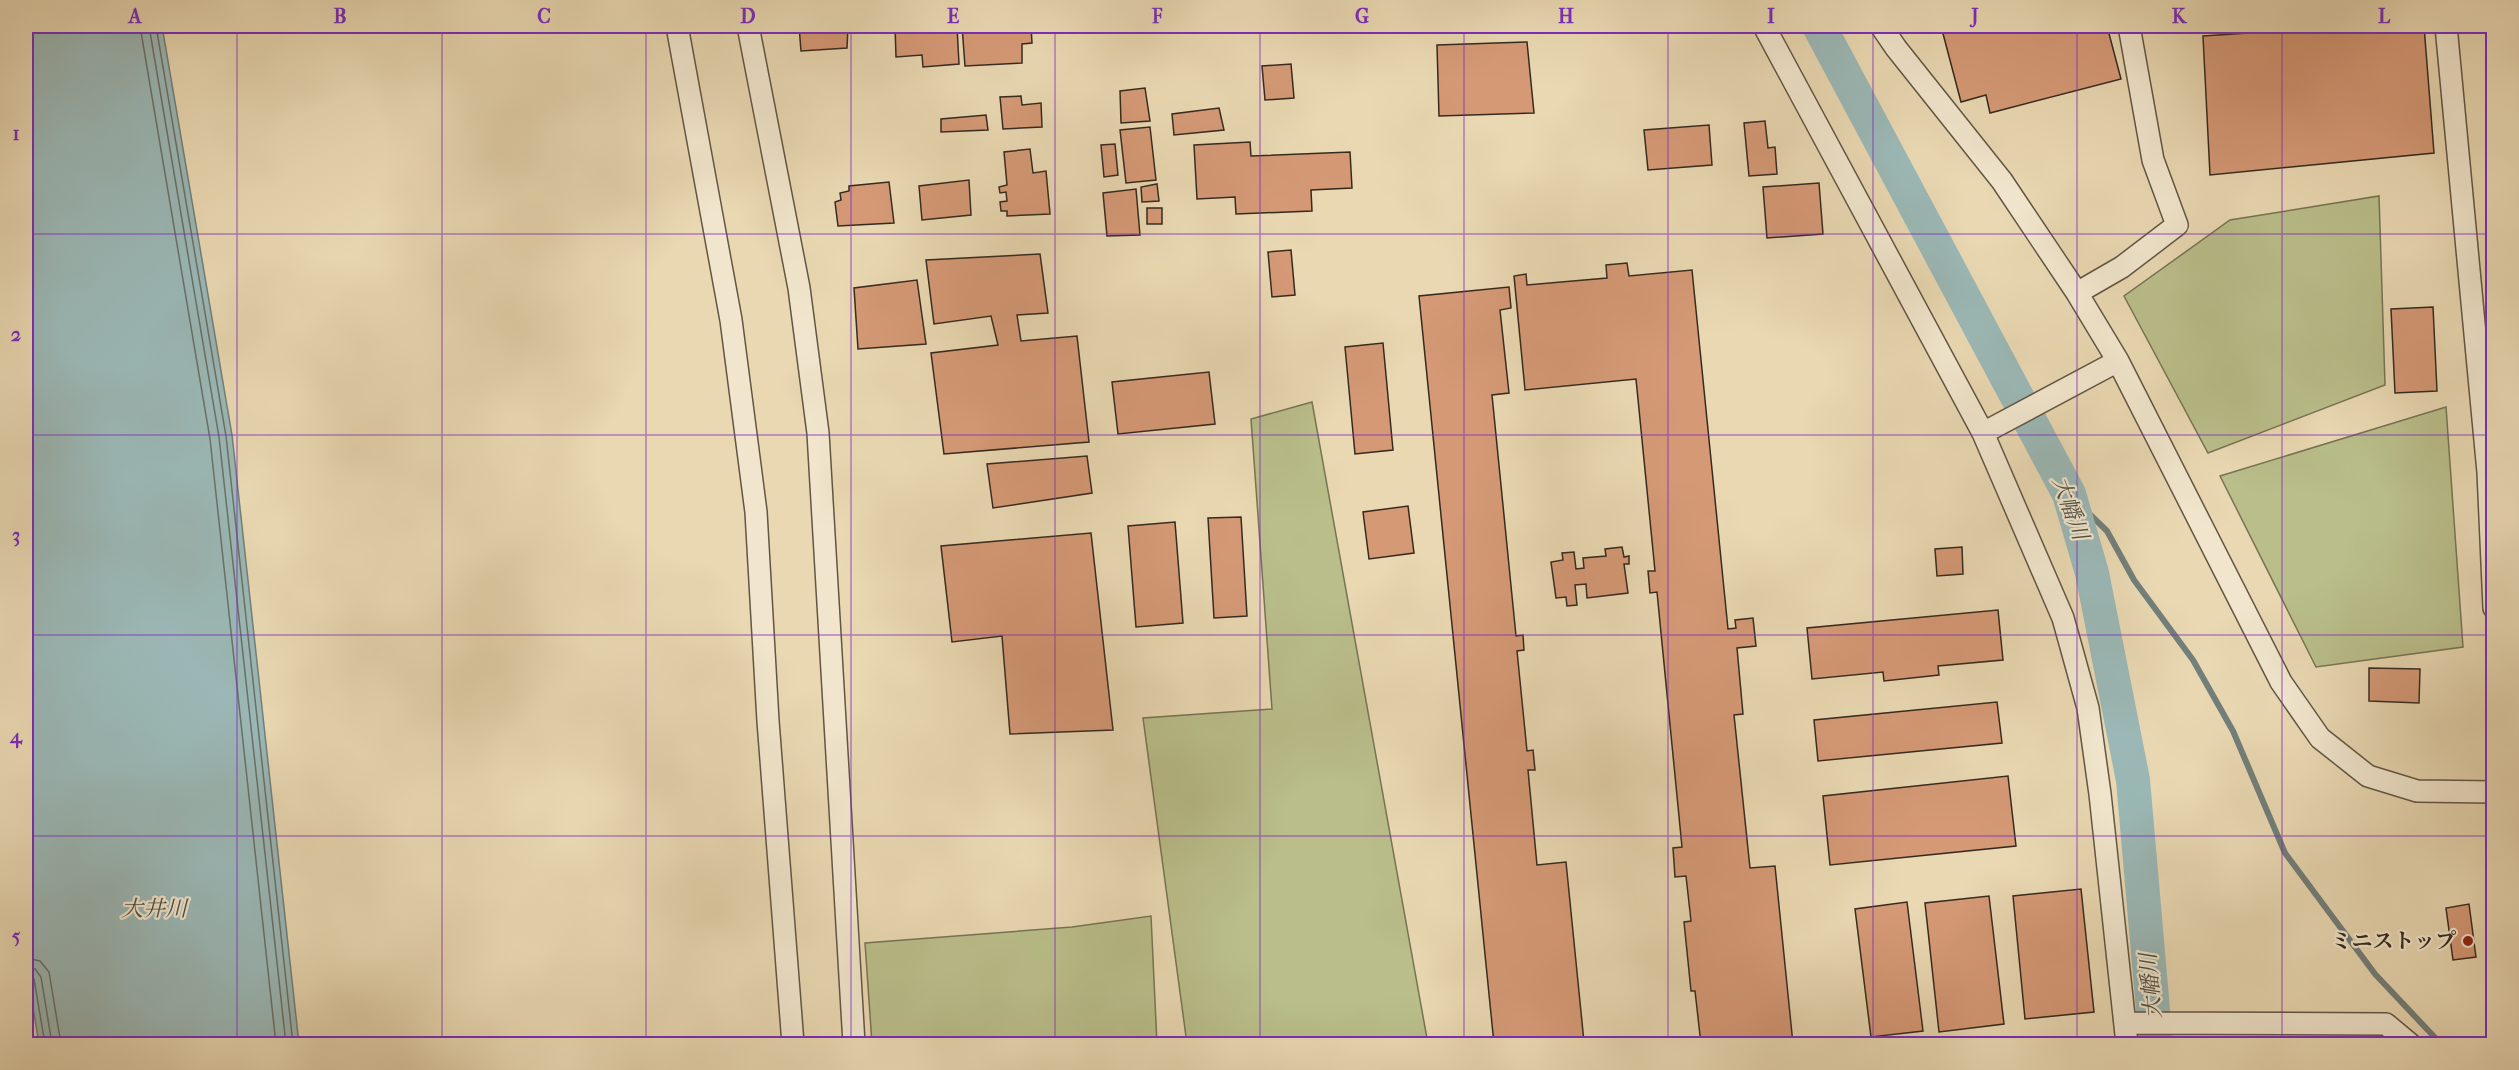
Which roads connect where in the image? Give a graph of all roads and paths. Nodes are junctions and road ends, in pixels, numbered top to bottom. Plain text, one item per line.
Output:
1 (677, 26) edge
2 (747, 26) edge
3 (1764, 26) edge
4 (1881, 26) edge
5 (2130, 26) edge
6 (2446, 26) edge
7 (2078, 293) junction
8 (2118, 361) junction
9 (1983, 433) junction
10 (2493, 608) edge
11 (2493, 792) edge
12 (2125, 1023) junction
13 (793, 1044) edge
14 (854, 1044) edge
15 (2127, 1044) edge
16 (2410, 1044) edge

1 - 13 street
2 - 14 street
3 - 9 street
4 - 7 street
5 - 7 street
6 - 10 street
7 - 8 street
8 - 9 street
8 - 11 street
9 - 12 street
12 - 15 street
12 - 16 street

